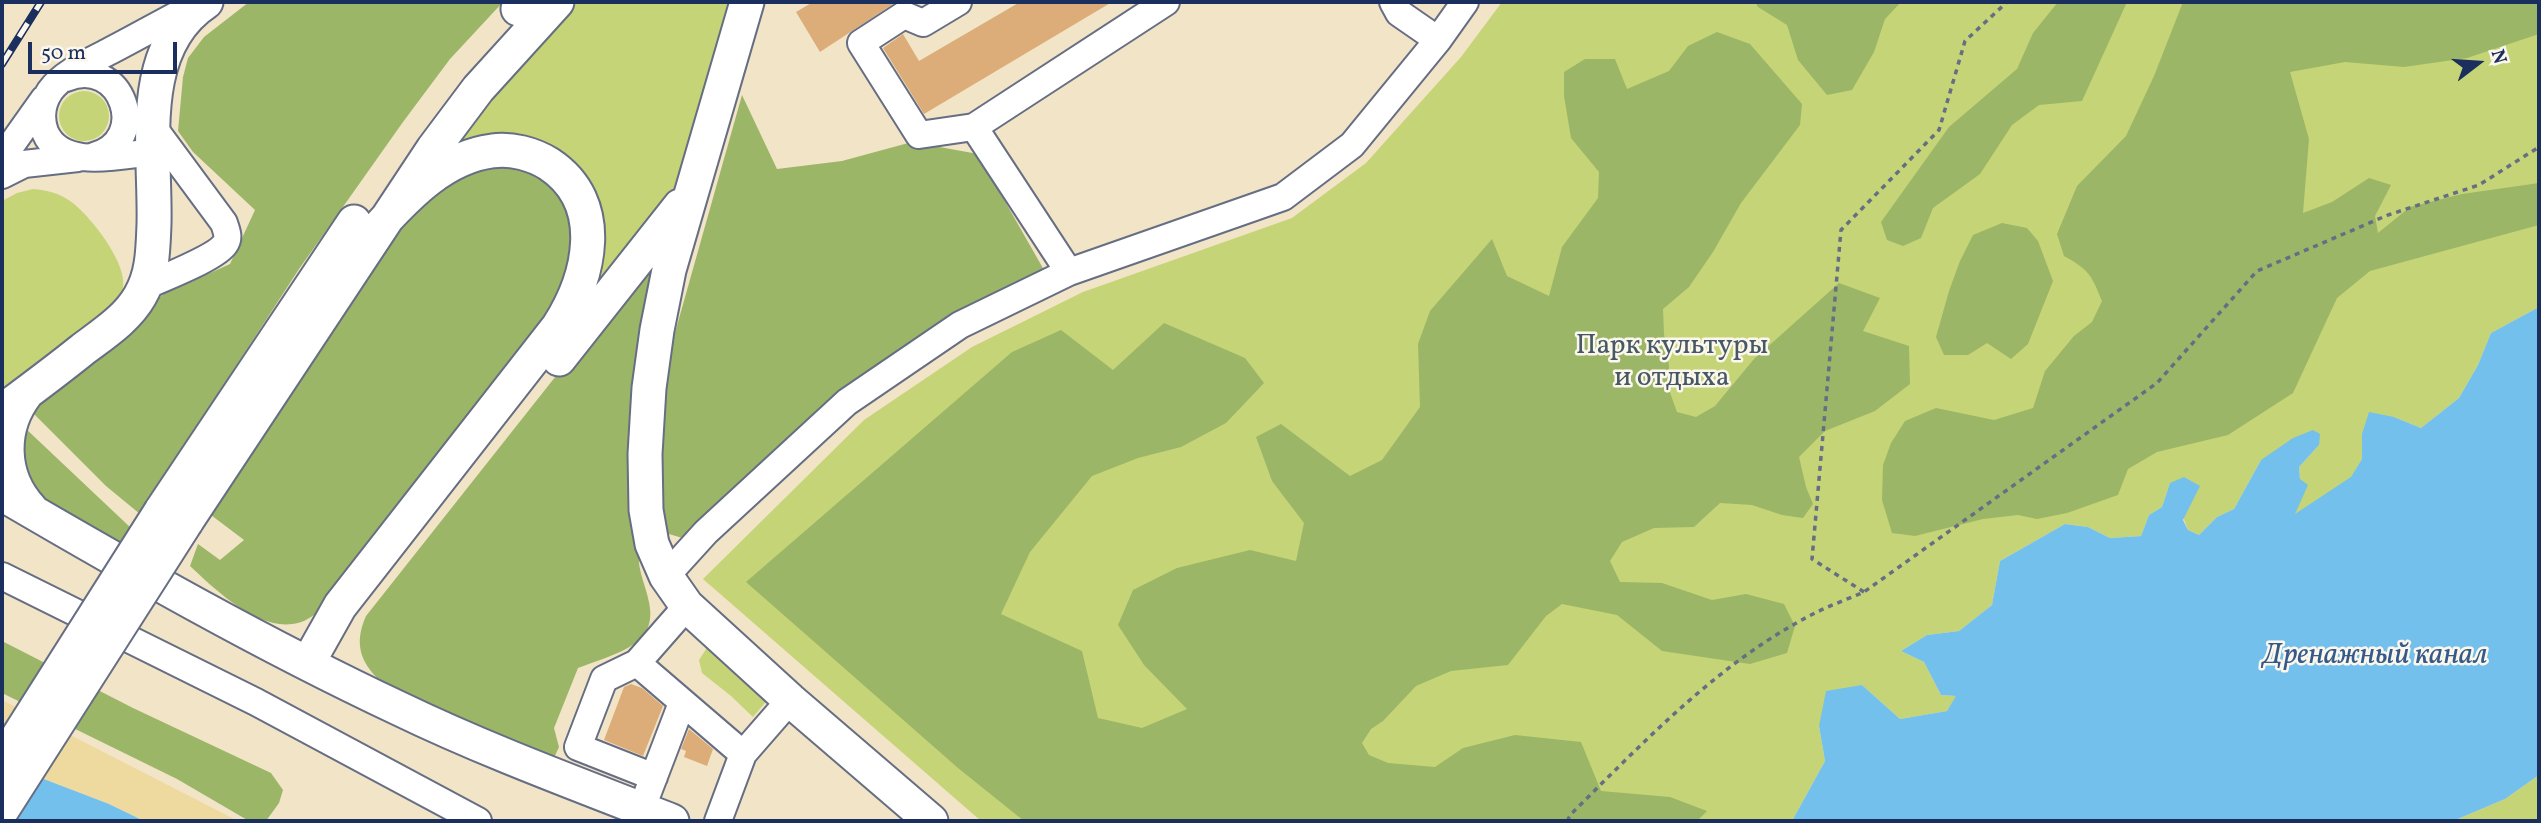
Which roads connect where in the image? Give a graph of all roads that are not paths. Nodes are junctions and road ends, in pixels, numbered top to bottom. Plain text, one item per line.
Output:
1 (204, 2) edge
2 (557, 2) edge
3 (747, 2) edge
4 (958, 2) edge
5 (1166, 2) edge
6 (1393, 2) edge
7 (1465, 2) edge
8 (522, 4) edge
9 (1438, 40) junction
10 (56, 86) junction
11 (974, 127) junction
12 (153, 140) junction
13 (87, 157) junction
14 (2, 158) edge
15 (700, 164) junction
16 (2, 175) edge
17 (379, 227) junction
18 (1069, 272) junction
19 (146, 286) junction
20 (28, 392) junction
21 (2, 411) edge
22 (2, 494) edge
23 (37, 514) junction
24 (173, 517) junction
25 (2, 576) edge
26 (666, 576) junction
27 (687, 606) junction
28 (309, 663) junction
29 (637, 663) junction
30 (790, 699) junction
31 (682, 703) junction
32 (743, 754) junction
33 (2, 762) edge
34 (654, 777) junction
35 (642, 809) junction
36 (2, 810) edge
37 (478, 821) edge
38 (672, 821) edge
39 (718, 821) edge
40 (931, 821) edge

1 - 10 street
1 - 12 main road
2 - 17 main road
3 - 15 main road
4 - 11 street
5 - 11 street
6 - 9 street
7 - 9 street
8 - 24 main road
9 - 18 street
10 - 13 street
10 - 13 street
10 - 14 street
11 - 18 street
12 - 13 street
12 - 19 main road
12 - 19 street
13 - 16 street
15 - 26 main road
15 - 28 main road
17 - 24 main road
17 - 28 main road
18 - 26 street
19 - 20 main road
20 - 21 main road
20 - 23 main road
22 - 23 main road
23 - 28 main road
24 - 33 main road, bridge
24 - 36 main road, bridge
25 - 37 street
26 - 27 main road
27 - 29 street
27 - 30 main road
28 - 35 main road
29 - 31 street
29 - 34 street
30 - 32 street
30 - 40 main road
31 - 32 street
31 - 34 street
32 - 39 street
34 - 35 street
35 - 38 main road

